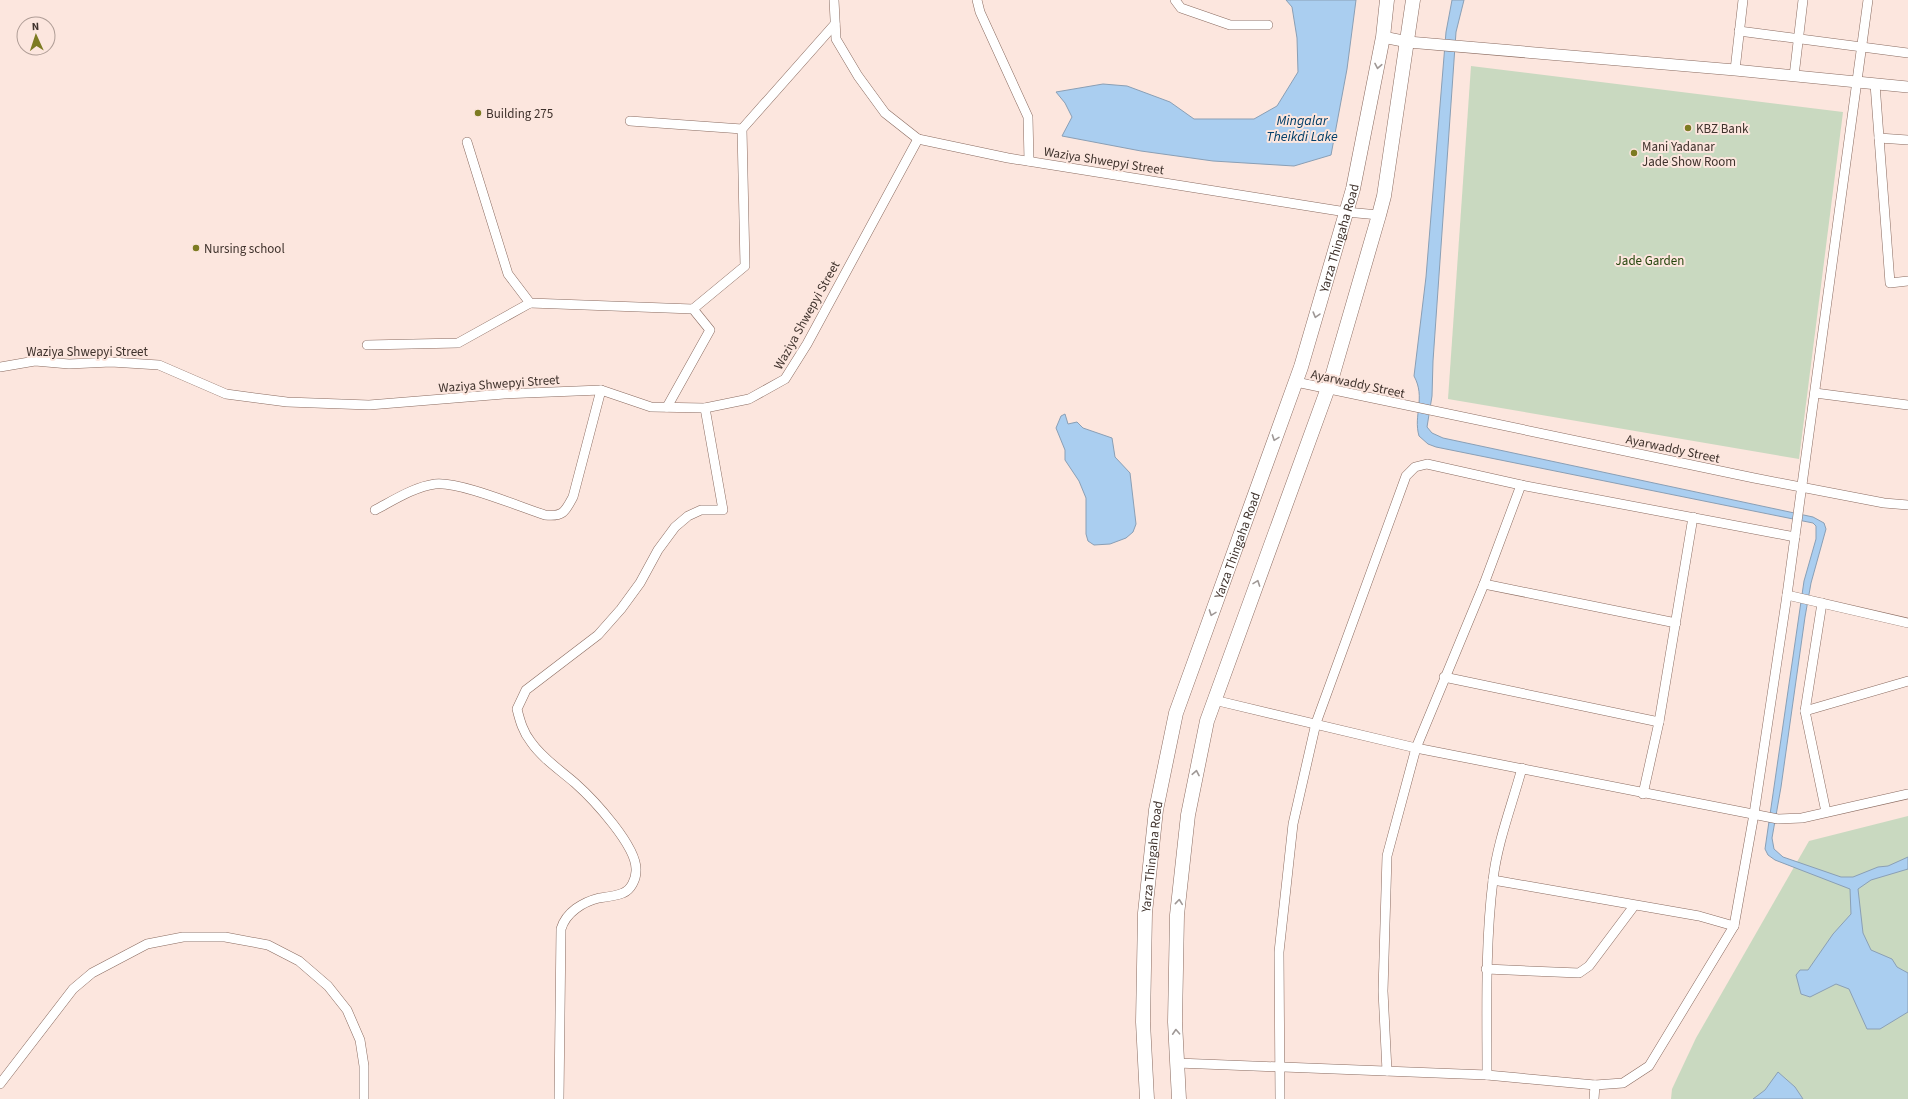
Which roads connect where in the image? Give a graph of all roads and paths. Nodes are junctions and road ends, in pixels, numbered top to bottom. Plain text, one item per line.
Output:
1 (834, 0) edge
2 (977, 0) edge
3 (1175, 0) edge
4 (1387, 0) edge
5 (1413, 0) edge
6 (1743, 0) edge
7 (1803, 0) edge
8 (1868, 0) edge
9 (835, 24) junction
10 (1268, 25) dead end
11 (1739, 31) junction
12 (1383, 37) junction
13 (1798, 39) junction
14 (1408, 42) junction
15 (1862, 48) junction
16 (1908, 53) edge
17 (1735, 70) junction
18 (1794, 76) junction
19 (1858, 82) junction
20 (1875, 84) junction
21 (1908, 87) edge
22 (630, 121) dead end
23 (742, 129) junction
24 (1879, 138) junction
25 (918, 139) junction
26 (1908, 140) edge
27 (467, 142) dead end
28 (1029, 161) junction
29 (1346, 212) junction
30 (1379, 215) junction
31 (1908, 281) edge
32 (530, 303) junction
33 (693, 309) junction
34 (367, 345) dead end
35 (0, 367) edge
36 (1296, 382) junction
37 (601, 390) junction
38 (1327, 390) junction
39 (1815, 393) junction
40 (1908, 406) edge
41 (666, 407) junction
42 (705, 408) junction
43 (1521, 485) junction
44 (1802, 487) junction
45 (1908, 505) edge
46 (375, 510) dead end
47 (1693, 517) junction
48 (1795, 537) junction
49 (1484, 584) junction
50 (1787, 595) junction
51 (1822, 603) junction
52 (1676, 623) junction
53 (1908, 623) edge
54 (1444, 677) junction
55 (1908, 682) edge
56 (1214, 700) junction
57 (1805, 711) junction
58 (1659, 722) junction
59 (1316, 723) junction
60 (1416, 748) junction
61 (1522, 768) junction
62 (1643, 794) junction
63 (1908, 794) edge
64 (1826, 812) junction
65 (1754, 814) junction
66 (1493, 880) junction
67 (1634, 906) junction
68 (1734, 926) junction
69 (1486, 969) junction
70 (1177, 1063) junction
71 (1280, 1066) junction
72 (1387, 1071) junction
73 (1487, 1075) junction
74 (0, 1084) edge
75 (1594, 1085) junction
76 (364, 1099) edge
77 (559, 1099) edge
78 (1147, 1099) edge
79 (1179, 1099) edge
80 (1280, 1099) edge
81 (1594, 1099) edge

1 - 9 street
2 - 28 street
3 - 10 street
4 - 12 main road, Yarza Thingaha Road
5 - 14 main road
6 - 11 street
7 - 13 street
8 - 15 street
9 - 23 street
9 - 25 street
11 - 13 street
11 - 17 street
12 - 14 street
12 -> 29 main road, Yarza Thingaha Road
13 - 15 street
13 - 18 street
14 - 17 street
14 - 30 main road
15 - 16 street
15 - 19 street
17 - 18 street
18 - 19 street
19 - 20 street
19 - 39 street
20 - 21 street
20 - 24 street
22 - 23 street
23 - 33 street
24 - 26 street
24 - 31 street
25 - 28 street, Waziya Shwepyi Street
25 - 42 street, Waziya Shwepyi Street
27 - 32 street
28 - 29 street, Waziya Shwepyi Street
29 - 30 street, Waziya Shwepyi Street
29 -> 36 main road, Yarza Thingaha Road
30 - 38 main road
32 - 33 street
32 - 34 street
33 - 41 street
35 - 37 street, Waziya Shwepyi Street
36 - 38 street, Ayarwaddy Street
36 -> 78 main road, Yarza Thingaha Road
37 - 41 street, Waziya Shwepyi Street
37 - 46 street
38 - 44 street, Ayarwaddy Street
56 -> 38 main road
39 - 40 street
39 - 44 street
41 - 42 street, Waziya Shwepyi Street
42 - 77 street
43 - 47 street
43 - 49 street
43 - 59 street
44 - 45 street, Ayarwaddy Street
44 - 48 street
47 - 48 street
47 - 52 street
48 - 50 street
49 - 52 street
49 - 54 street
50 - 51 street
50 - 65 street
51 - 53 street
51 - 57 street
52 - 58 street
54 - 58 street
54 - 60 street
55 - 57 street
56 - 59 street
70 -> 56 main road
57 - 64 street
58 - 62 street
59 - 60 street
59 - 71 street
60 - 61 street
60 - 72 street
61 - 62 street
61 - 66 street
62 - 65 street
63 - 64 street
64 - 65 street
65 - 68 street
66 - 67 street
66 - 69 street
67 - 68 street
67 - 69 street
68 - 75 street
69 - 73 street
70 - 71 street
70 - 79 main road
71 - 72 street
71 - 80 street
72 - 73 street
73 - 75 street
74 - 76 street
75 - 81 street

